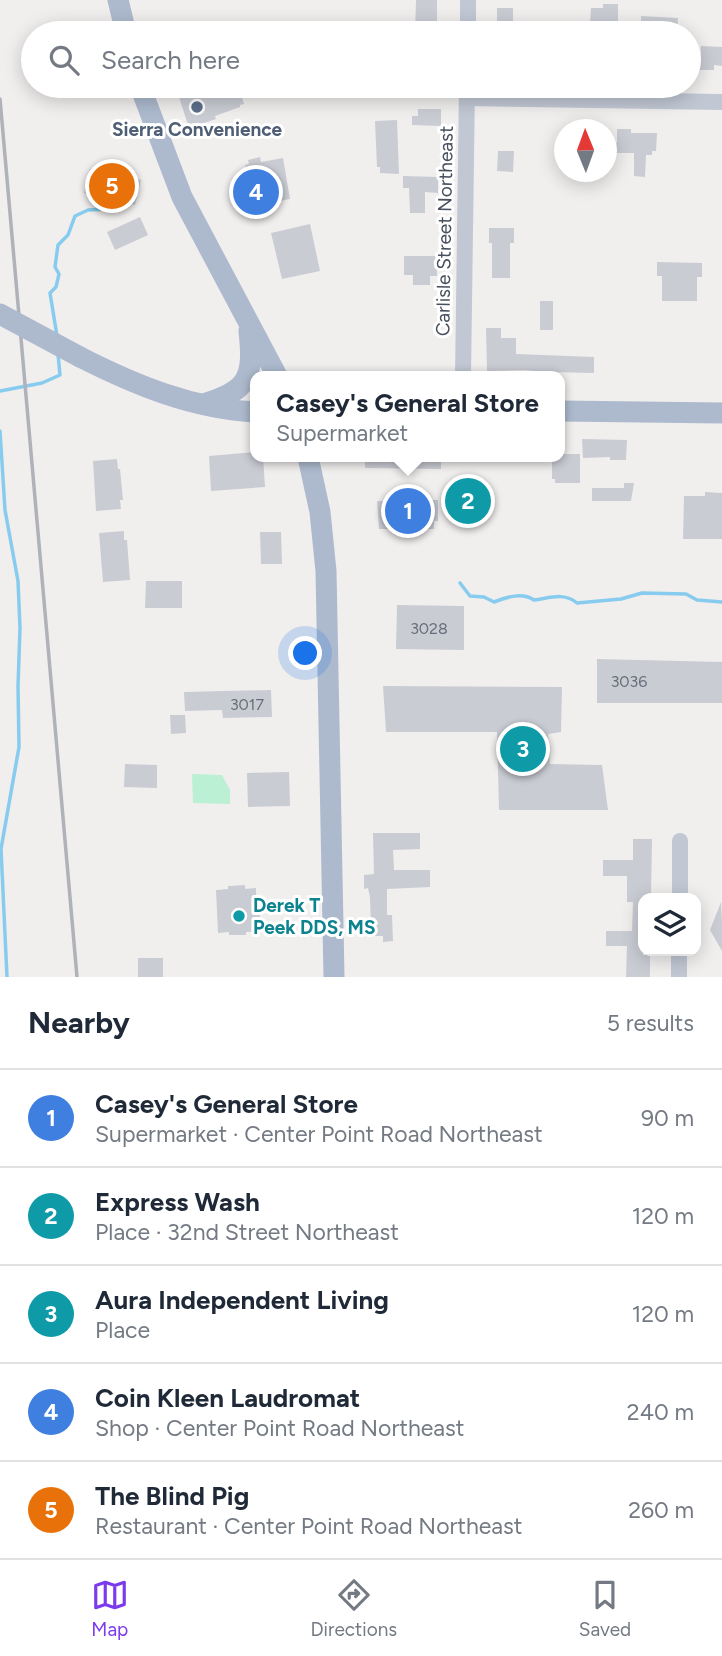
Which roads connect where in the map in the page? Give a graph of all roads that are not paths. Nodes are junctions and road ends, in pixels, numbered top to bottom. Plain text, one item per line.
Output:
1 (118, 0) edge
2 (468, 0) edge
3 (123, 21) edge
4 (468, 21) edge
5 (145, 98) edge
6 (467, 98) edge
7 (620, 98) edge
8 (722, 102) edge
9 (0, 314) edge
10 (248, 318) junction
11 (274, 371) edge
12 (463, 371) edge
13 (203, 404) junction
14 (250, 410) edge
15 (565, 411) edge
16 (722, 413) edge
17 (309, 462) edge
18 (680, 841) dead end
19 (680, 893) edge
20 (679, 956) edge
21 (334, 977) edge
22 (679, 977) edge

1 - 3 main road
2 - 4 street
5 - 10 main road
6 - 12 street, Carlisle Street Northeast
7 - 8 street
9 - 13 main road, bridge
10 - 11 main road
10 - 13 main road
13 - 14 main road
15 - 16 main road
17 - 21 main road
18 - 19 street
20 - 22 street

